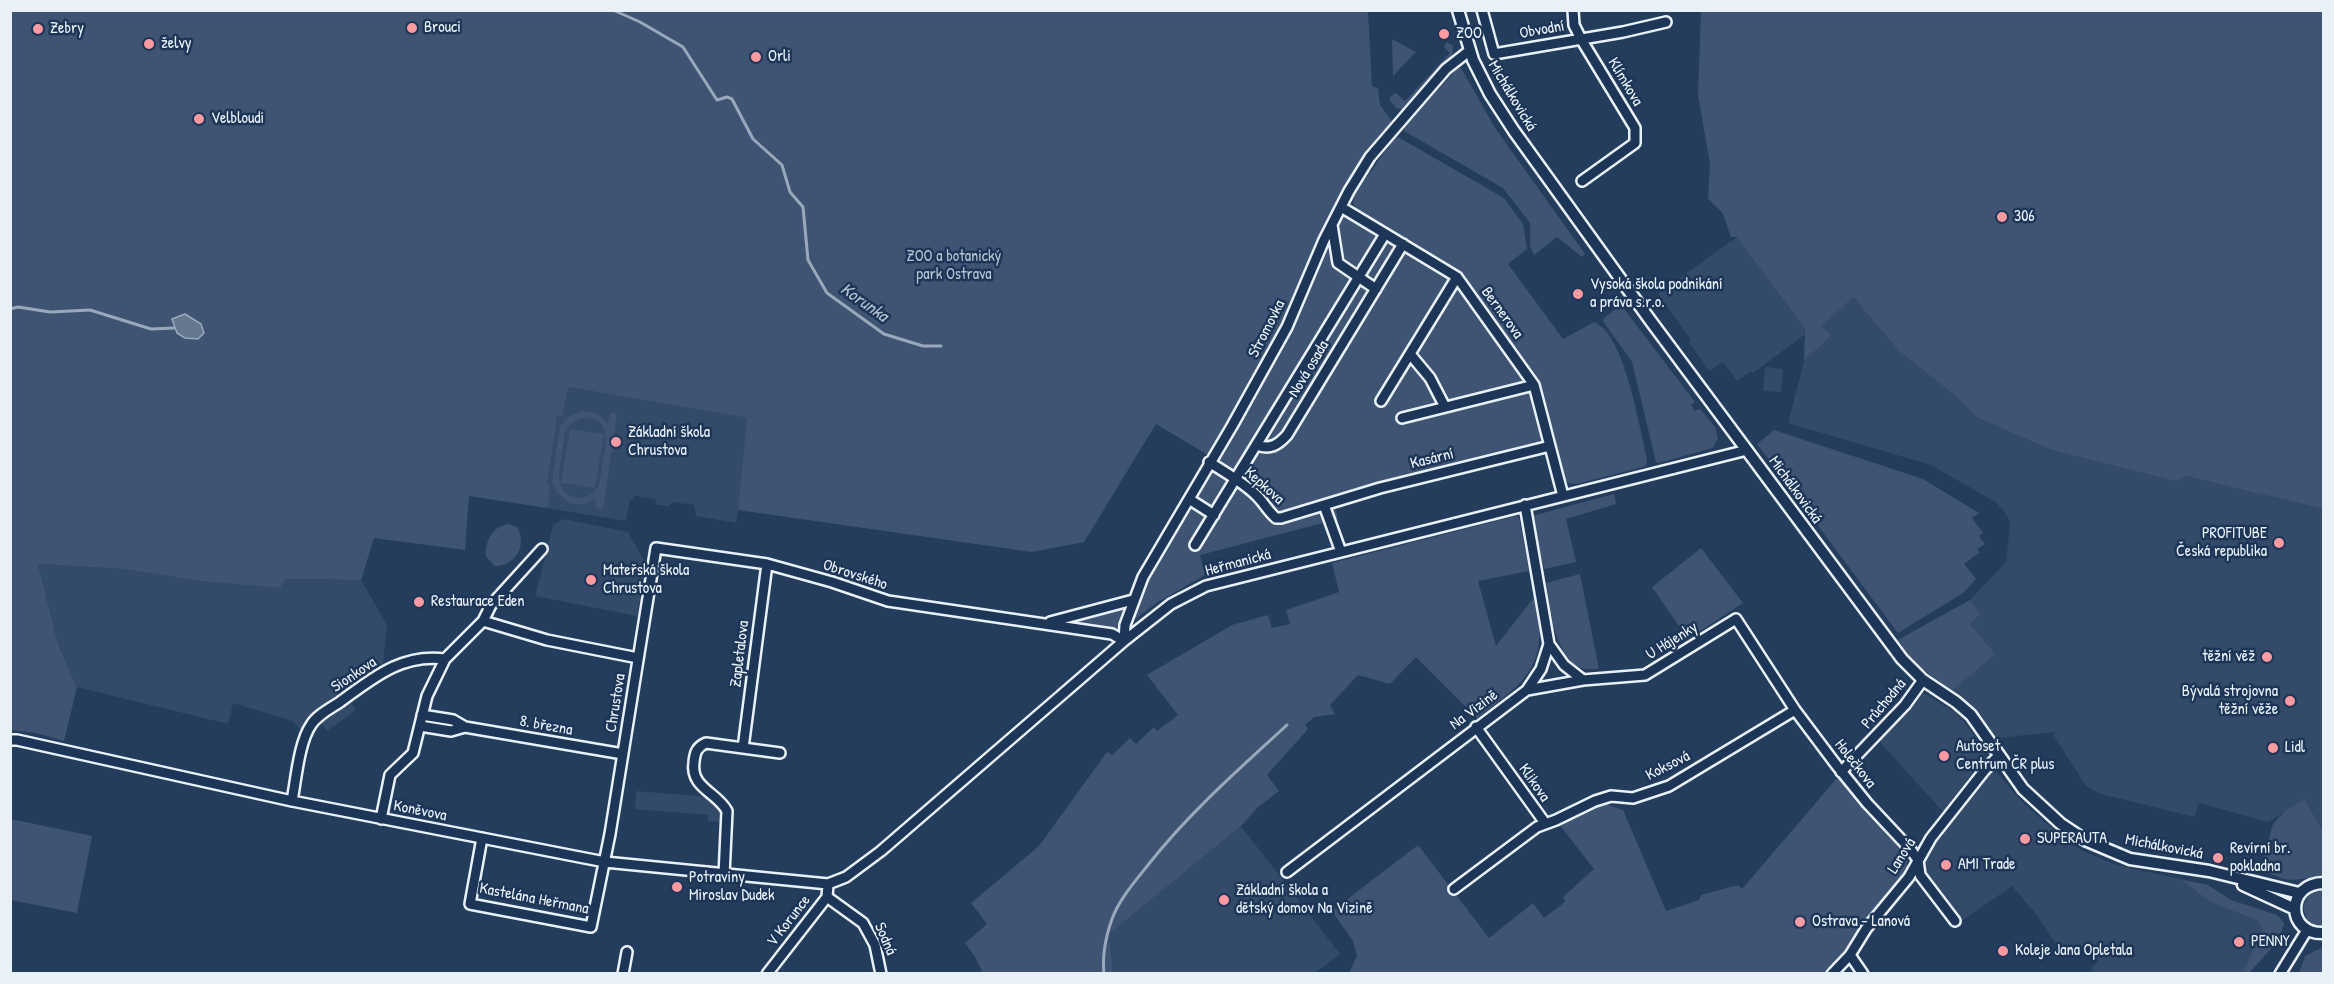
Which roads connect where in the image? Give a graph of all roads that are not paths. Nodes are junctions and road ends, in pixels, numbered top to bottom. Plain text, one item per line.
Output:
1 (1458, 10) edge
2 (1482, 10) edge
3 (1573, 10) edge
4 (1666, 22) dead end
5 (1581, 39) junction
6 (1469, 51) junction
7 (1582, 181) dead end
8 (1341, 207) junction
9 (1332, 224) junction
10 (1385, 234) junction
11 (1403, 244) junction
12 (1457, 277) junction
13 (1358, 278) junction
14 (1376, 289) junction
15 (1410, 354) junction
16 (1534, 385) junction
17 (1381, 401) dead end
18 (1445, 407) junction
19 (1402, 417) dead end
20 (1257, 446) junction
21 (1550, 446) junction
22 (1747, 450) junction
23 (1209, 462) junction
24 (1236, 479) junction
25 (1563, 496) junction
26 (1188, 499) junction
27 (1324, 505) junction
28 (1525, 505) junction
29 (1214, 515) junction
30 (1195, 545) dead end
31 (656, 548) joint
32 (542, 549) dead end
33 (1341, 552) junction
34 (767, 564) junction
35 (1133, 600) junction
36 (1737, 619) joint
37 (483, 621) junction
38 (1045, 624) junction
39 (1124, 641) junction
40 (1549, 644) junction
41 (445, 658) junction
42 (638, 658) junction
43 (1583, 680) junction
44 (1923, 680) junction
45 (1527, 690) junction
46 (1795, 710) junction
47 (422, 715) junction
48 (420, 726) junction
49 (465, 727) junction
50 (1476, 727) junction
51 (10, 740) edge
52 (743, 748) junction
53 (780, 753) dead end
54 (623, 754) junction
55 (2000, 755) junction
56 (1841, 772) junction
57 (292, 801) junction
58 (381, 819) junction
59 (1545, 824) junction
60 (482, 838) junction
61 (1918, 860) junction
62 (604, 862) junction
63 (2210, 871) junction
64 (1287, 872) dead end
65 (724, 875) junction
66 (2324, 883) edge
67 (828, 885) junction
68 (1454, 889) dead end
69 (2299, 893) junction
70 (827, 897) junction
71 (2295, 909) junction
72 (1955, 921) dead end
73 (2307, 930) junction
74 (2324, 933) edge
75 (627, 952) dead end
76 (1850, 955) junction
77 (622, 974) edge
78 (767, 974) edge
79 (881, 974) edge
80 (1832, 974) edge
81 (1863, 974) edge
82 (2280, 974) edge

1 - 6 street, Michálkovická
2 - 5 street, Obvodní
3 - 5 street, Klímkova
4 - 5 street, Obvodní
5 - 7 street, Klímkova
6 - 8 street, Stromovka
6 - 22 street, Michálkovická
8 - 9 street, Stromovka
8 - 10 street, Bernerova
9 - 13 street
9 - 23 street, Stromovka
10 - 11 street, Bernerova
10 - 13 street, Nová osada
11 - 12 street, Bernerova
11 - 14 street, Nová osada
12 - 15 street
12 - 16 street, Bernerova
13 - 14 street
13 - 20 street, Nová osada
14 - 20 street, Nová osada
15 - 17 street
15 - 18 street
16 - 18 street
16 - 21 street, Bernerova
18 - 19 street
20 - 24 street, Nová osada
21 - 25 street, Bernerova
21 - 27 street, Kasární
22 - 25 street, Heřmanická
22 - 44 street, Michálkovická
23 - 24 street, Kepkova
23 - 26 street, Stromovka
24 - 27 street, Kepkova
24 - 29 street, Nová osada
25 - 28 street, Heřmanická
26 - 29 street
26 - 35 street, Stromovka
27 - 33 street
28 - 33 street, Heřmanická
28 - 40 street, Na Vizině
29 - 30 street, Nová osada
31 - 34 street, Obrovského
31 - 42 street, Chrustova
32 - 37 street
33 - 39 street, Heřmanická
34 - 38 street, Obrovského
34 - 52 street, Zapletalova
35 - 38 street, Obrovského
35 - 39 street, Stromovka
36 - 43 street, U Hájenky
36 - 46 street, Holečkova
37 - 41 street
37 - 42 street
38 - 39 street, Obrovského
39 - 67 street, Heřmanická
40 - 43 street
40 - 45 street, Na Vizině
41 - 47 street
41 - 57 street, Sionkova
42 - 54 street, Chrustova
43 - 45 street, U Hájenky
44 - 55 street, Michálkovická
44 - 56 street, Průchodná
45 - 50 street, Na Vizině
46 - 56 street, Holečkova
46 - 59 street, Koksová
47 - 48 street
47 - 49 street, 8. března
48 - 49 street, 8. března
48 - 58 street
49 - 54 street, 8. března
50 - 59 street, Klikova
50 - 64 street, Na Vizině
51 - 57 street, Koněvova
52 - 53 street
52 - 65 street
54 - 62 street, Chrustova
55 - 61 street, Lanová
55 - 63 street, Michálkovická
56 - 61 street, Holečkova
57 - 58 street, Koněvova
58 - 60 street, Koněvova
59 - 68 street, Klikova
60 - 62 street, Koněvova
60 - 62 street, Kastelána Heřmana
61 - 72 street, Holečkova
61 - 76 street, Lanová
62 - 65 street, Koněvova
63 - 69 street, Michálkovická
63 - 71 street, Michálkovická
65 - 67 street, Koněvova
66 - 69 street
67 - 70 street, V Korunce
69 - 71 street
70 - 78 street, V Korunce
70 - 79 street, Sodná
71 - 73 street
73 - 74 street
73 - 82 street
75 - 77 street
76 - 80 street, Lanová
76 - 81 street

